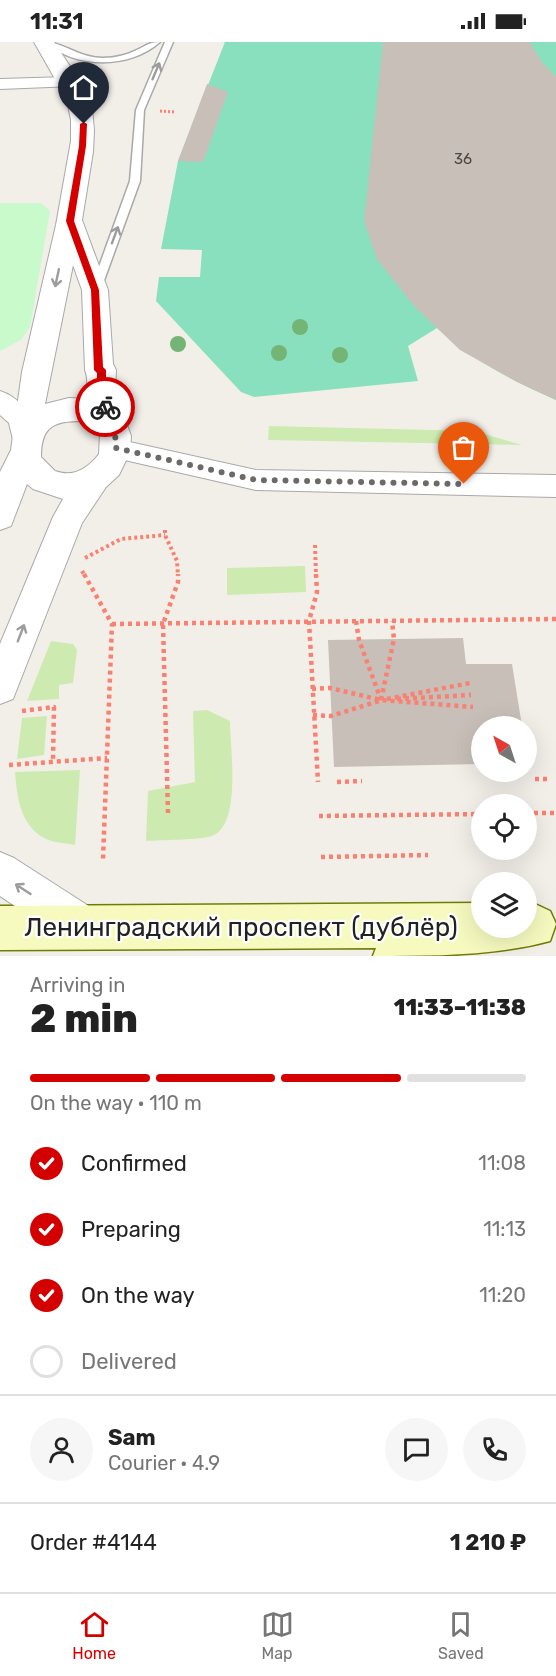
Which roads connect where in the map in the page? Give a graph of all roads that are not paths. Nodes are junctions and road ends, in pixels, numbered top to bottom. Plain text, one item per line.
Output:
1 (44, 42) edge
2 (49, 42) edge
3 (156, 42) edge
4 (169, 42) edge
5 (68, 82) junction
6 (0, 84) edge
7 (70, 221) junction
8 (95, 290) junction
9 (0, 400) edge
10 (114, 437) junction
11 (24, 443) junction
12 (94, 478) junction
13 (556, 486) edge
14 (0, 516) edge
15 (9, 700) edge
16 (0, 872) edge
17 (471, 925) edge
18 (539, 926) edge
19 (83, 927) junction
20 (0, 928) edge
21 (395, 956) edge

1 - 5 street
2 - 3 lane
8 -> 4 lane
5 - 6 street
5 - 7 street
7 - 8 street
7 -> 11 street
8 - 10 street
9 - 11 street
10 - 11 street
10 - 12 street
10 - 13 street
11 - 12 street
11 - 14 street
15 -> 12 street
19 -> 16 street
17 - 19 main road, Ленинградский проспект (дублёр)
18 - 21 main road
19 - 20 main road, Ленинградский проспект (дублёр)

